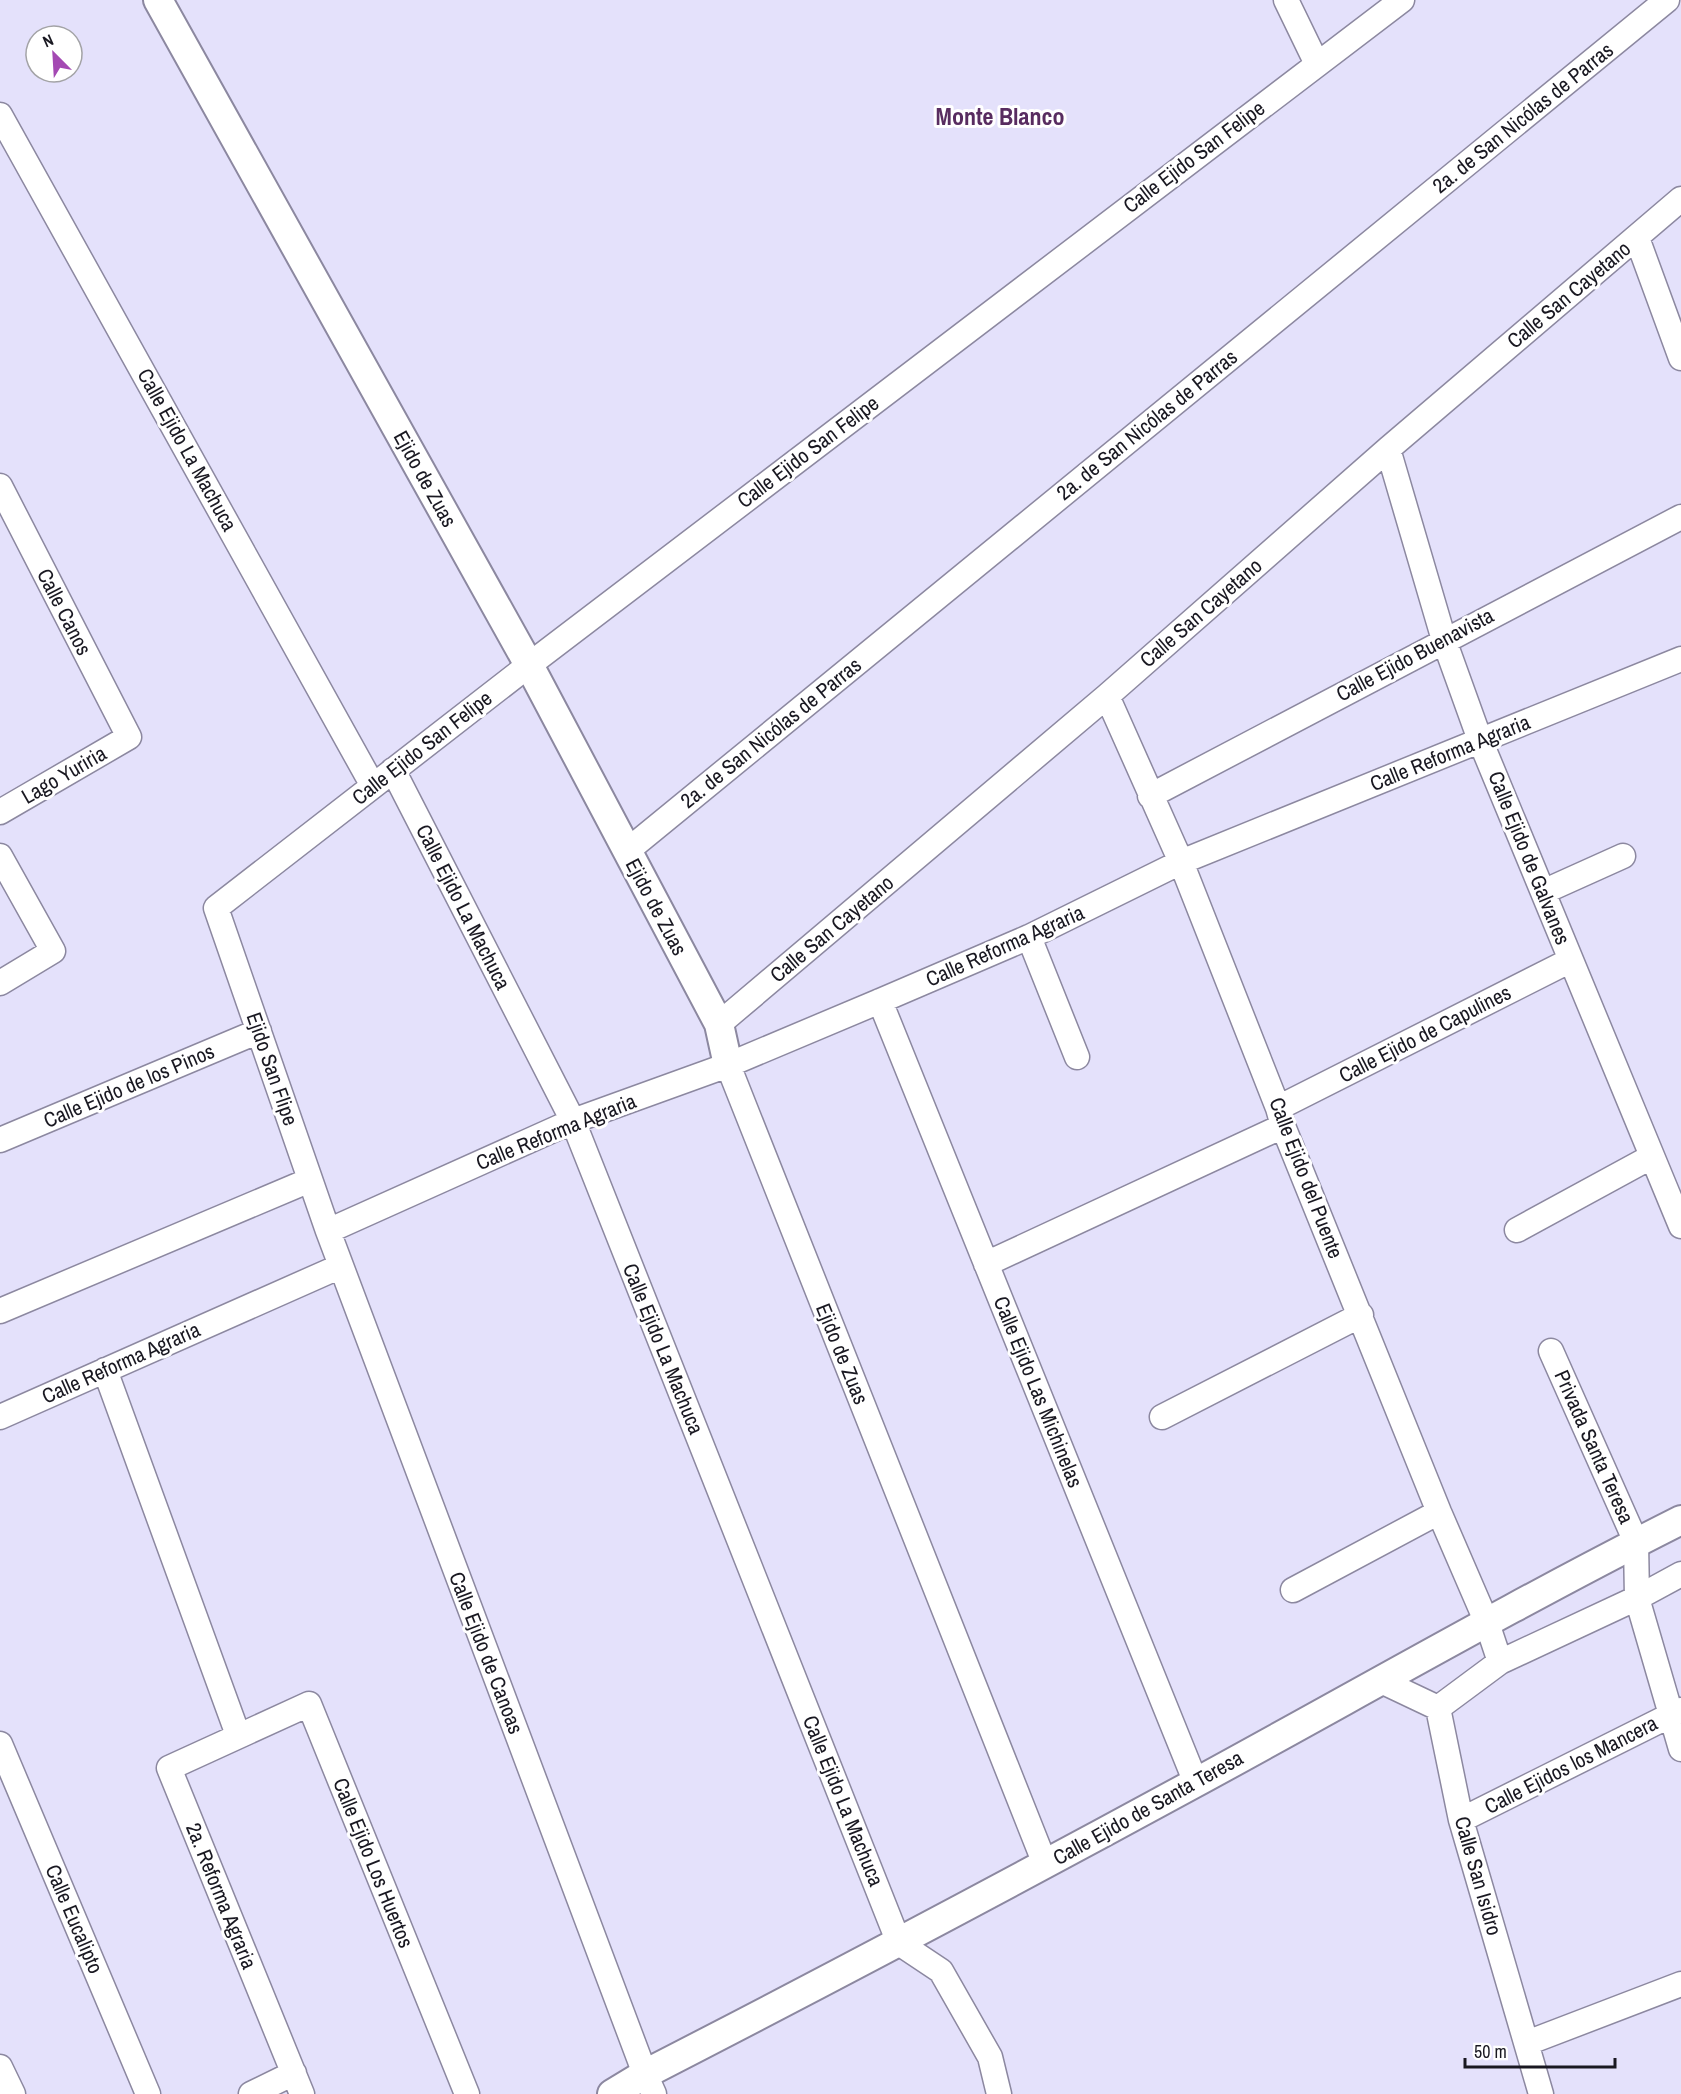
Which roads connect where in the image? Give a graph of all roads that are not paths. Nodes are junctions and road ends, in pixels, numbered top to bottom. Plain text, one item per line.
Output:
1 (158, 0) edge
2 (1286, 0) edge
3 (1402, 0) edge
4 (1667, 0) edge
5 (1317, 64) junction
6 (0, 115) edge
7 (1681, 199) edge
8 (1636, 238) junction
9 (1681, 358) edge
10 (1388, 449) junction
11 (0, 486) edge
12 (1681, 517) edge
13 (1444, 640) junction
14 (1681, 659) edge
15 (529, 665) junction
16 (1107, 696) junction
17 (129, 737) joint
18 (1480, 740) junction
19 (393, 770) junction
20 (373, 786) junction
21 (1150, 796) junction
22 (0, 812) edge
23 (627, 851) junction
24 (0, 856) edge
25 (1623, 856) dead end
26 (1181, 862) junction
27 (1543, 892) junction
28 (216, 908) joint
29 (1029, 937) junction
30 (1571, 960) junction
31 (0, 983) edge
32 (880, 1001) junction
33 (719, 1024) junction
34 (259, 1031) junction
35 (1077, 1057) dead end
36 (728, 1065) junction
37 (1281, 1117) junction
38 (573, 1121) junction
39 (0, 1140) edge
40 (1651, 1157) junction
41 (310, 1180) junction
42 (1681, 1226) edge
43 (1517, 1230) dead end
44 (328, 1231) junction
45 (987, 1264) junction
46 (341, 1266) junction
47 (0, 1311) edge
48 (1360, 1315) junction
49 (1551, 1351) dead end
50 (105, 1370) junction
51 (0, 1417) edge
52 (1162, 1417) dead end
53 (1439, 1512) junction
54 (1681, 1520) edge
55 (1636, 1542) junction
56 (1681, 1574) edge
57 (1293, 1590) dead end
58 (1636, 1598) junction
59 (1487, 1623) junction
60 (1500, 1662) junction
61 (1379, 1680) junction
62 (1438, 1708) junction
63 (1676, 1712) edge
64 (238, 1735) junction
65 (0, 1744) edge
66 (1681, 1749) edge
67 (1196, 1783) junction
68 (1461, 1820) junction
69 (1045, 1864) junction
70 (899, 1943) junction
71 (1681, 1984) edge
72 (1527, 2043) junction
73 (0, 2067) edge
74 (298, 2084) edge
75 (649, 2084) edge
76 (13, 2094) edge
77 (148, 2094) edge
78 (251, 2094) edge
79 (467, 2094) edge
80 (612, 2094) edge
81 (999, 2094) edge
82 (1541, 2094) edge

1 - 15 street, Ejido de Zuas
2 - 5 street
3 - 5 street, Calle Ejido San Felipe
4 - 23 street, 2a. de San Nicólas de Parras
5 - 15 street, Calle Ejido San Felipe
6 - 20 street, Calle Ejido La Machuca
7 - 8 street, Calle San Cayetano
8 - 9 street
8 - 10 street, Calle San Cayetano
10 - 13 street, Calle Ejido de Galvanes
10 - 16 street, Calle San Cayetano
11 - 17 street, Calle Canos
12 - 13 street, Calle Ejido Buenavista
13 - 18 street, Calle Ejido de Galvanes
13 - 21 street, Calle Ejido Buenavista
14 - 18 street, Calle Reforma Agraria
15 - 19 street, Calle Ejido San Felipe
15 - 23 street, Ejido de Zuas
16 - 21 street, Calle Ejido del Puente
16 - 33 street, Calle San Cayetano
17 - 22 street, Lago Yuriria
18 - 26 street, Calle Reforma Agraria
18 - 27 street, Calle Ejido de Galvanes
19 - 20 street, Calle Ejido San Felipe
19 - 38 street, Calle Ejido La Machuca
20 - 28 street, Calle Ejido San Felipe
21 - 26 street, Calle Ejido del Puente
23 - 33 street, Ejido de Zuas
24 - 31 street
25 - 27 street
26 - 29 street, Calle Reforma Agraria
26 - 37 street, Calle Ejido del Puente
27 - 30 street, Calle Ejido de Galvanes
28 - 34 street, Ejido San Flipe
29 - 32 street, Calle Reforma Agraria
29 - 35 street
30 - 37 street, Calle Ejido de Capulines
30 - 40 street, Calle Ejido de Galvanes
32 - 36 street, Calle Reforma Agraria
32 - 45 street, Calle Ejido Las Michinelas
33 - 36 street, Ejido de Zuas
34 - 39 street, Calle Ejido de los Pinos
34 - 41 street, Ejido San Flipe
36 - 38 street, Calle Reforma Agraria
36 - 69 street, Ejido de Zuas
37 - 45 street, Calle Ejido de Capulines
37 - 48 street, Calle Ejido del Puente
38 - 44 street, Calle Reforma Agraria
38 - 70 street, Calle Ejido La Machuca
40 - 42 street, Calle Ejido de Galvanes
40 - 43 street
41 - 44 street, Ejido San Flipe
41 - 47 street
44 - 46 street, Calle Ejido de Canoas
45 - 67 street, Calle Ejido Las Michinelas
46 - 50 street, Calle Reforma Agraria
46 - 75 street, Calle Ejido de Canoas
48 - 52 street
48 - 53 street, Calle Ejido del Puente
49 - 55 street, Privada Santa Teresa
50 - 51 street, Calle Reforma Agraria
50 - 64 street
53 - 57 street
53 - 59 street, Calle Ejido del Puente
54 - 55 street, Calle Ejido de Santa Teresa
55 - 58 street
55 - 59 street, Calle Ejido de Santa Teresa
56 - 58 street
58 - 60 street
58 - 63 street
59 - 60 street, Calle Ejido del Puente
59 - 61 street, Calle Ejido de Santa Teresa
60 - 62 street
61 - 62 street
61 - 67 street, Calle Ejido de Santa Teresa
62 - 68 street, Calle San Isidro
63 - 66 street
63 - 68 street, Calle Ejidos los Mancera
64 - 74 street, 2a. Reforma Agraria
64 - 79 street, Calle Ejido Los Huertos
65 - 77 street, Calle Eucalipto
67 - 69 street, Calle Ejido de Santa Teresa
68 - 72 street, Calle San Isidro
69 - 70 street, Calle Ejido de Santa Teresa
70 - 75 street, Calle Ejido de Santa Teresa
70 - 81 street
71 - 72 street
72 - 82 street, Calle San Isidro
73 - 76 street
74 - 78 street
75 - 80 street, Calle Ejido de Santa Teresa

